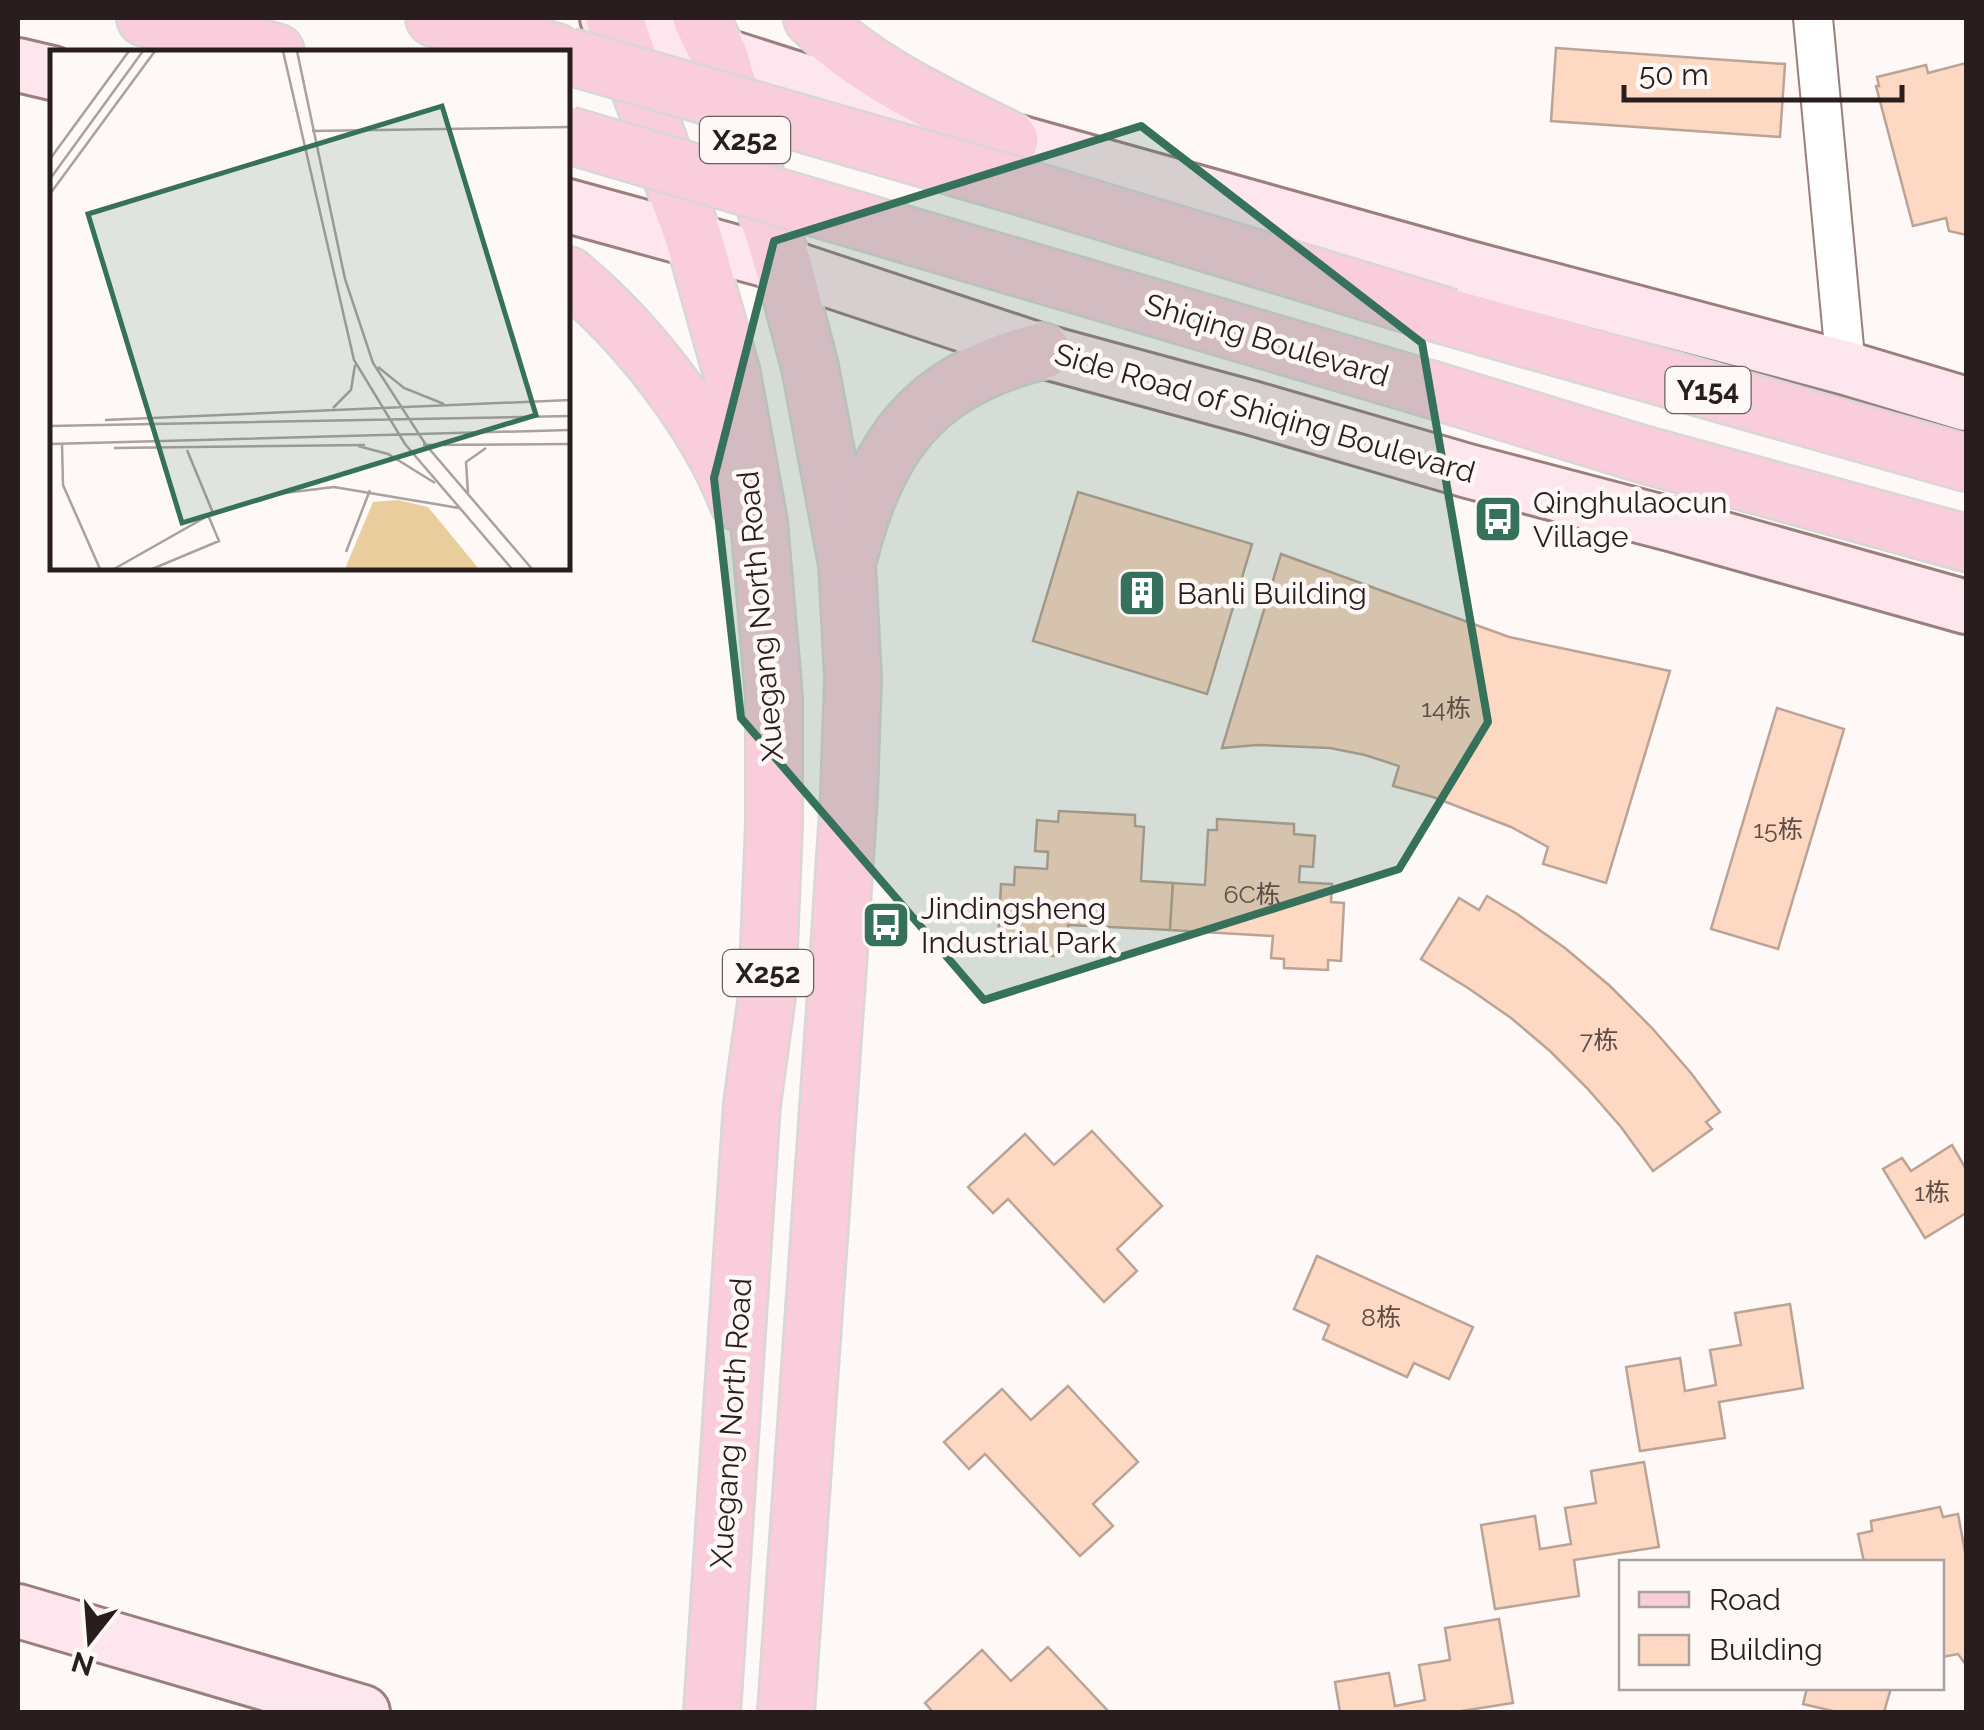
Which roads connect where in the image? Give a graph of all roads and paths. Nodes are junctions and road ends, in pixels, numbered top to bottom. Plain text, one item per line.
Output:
1 (145, 18) edge
2 (434, 18) edge
3 (612, 18) edge
4 (812, 18) edge
5 (1813, 18) edge
6 (710, 36) edge
7 (268, 50) edge
8 (549, 50) edge
9 (570, 57) edge
10 (18, 64) edge
11 (50, 72) edge
12 (570, 136) edge
13 (1010, 140) junction
14 (570, 207) edge
15 (694, 239) junction
16 (783, 265) junction
17 (570, 277) edge
18 (1042, 351) junction
19 (1846, 368) junction
20 (1966, 404) edge
21 (1966, 463) edge
22 (1966, 543) edge
23 (847, 564) junction
24 (762, 568) junction
25 (1966, 607) edge
26 (18, 1611) edge
27 (362, 1712) edge
28 (712, 1712) edge
29 (786, 1712) edge

1 - 7 main road
2 - 8 main road
3 - 6 main road, Y154
3 - 15 main road, Xuegang North Road / X252
4 - 13 main road
5 - 19 street
6 - 13 main road, Y154
6 - 16 main road, X252
9 - 21 main road, Y154, bridge
10 - 11 main road
12 - 22 main road, Shiqing Boulevard, bridge
13 - 19 main road, Y154
14 - 15 main road, Side Road of Shiqing Boulevard
15 - 16 main road, Side Road of Shiqing Boulevard
15 - 24 main road, Xuegang North Road / X252
16 - 18 main road, Side Road of Shiqing Boulevard
16 - 23 main road, X252
17 - 24 main road
18 - 23 main road
18 - 25 main road, Side Road of Shiqing Boulevard
19 - 20 main road, Y154
23 - 29 main road, X252
24 - 28 main road, Xuegang North Road / X252
26 - 27 main road

